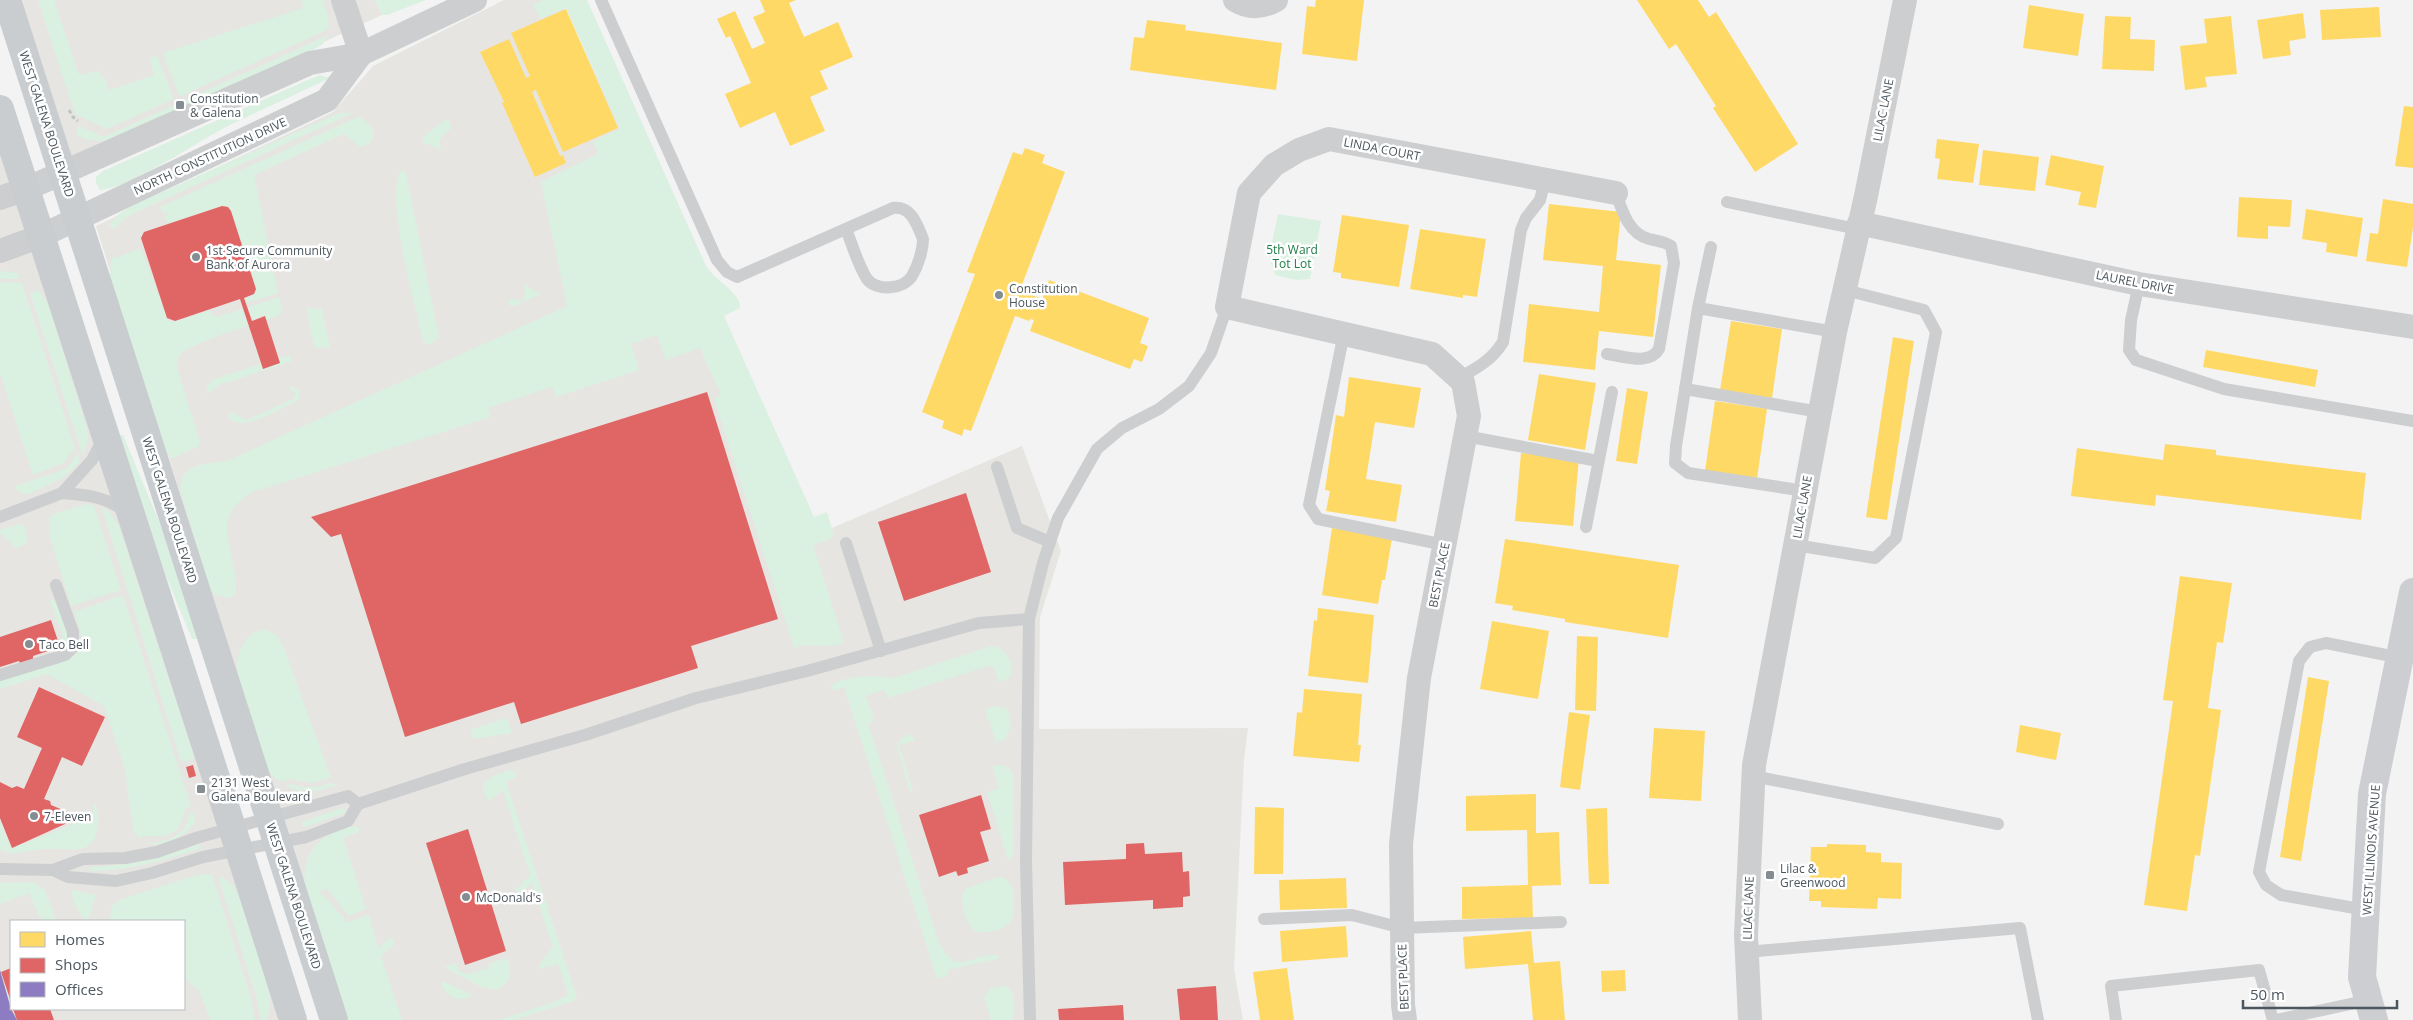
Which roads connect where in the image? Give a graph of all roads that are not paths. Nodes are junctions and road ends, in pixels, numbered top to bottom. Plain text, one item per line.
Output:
1 (7, 0) edge
2 (343, 0) edge
3 (475, 0) edge
4 (601, 0) edge
5 (1235, 0) edge
6 (1276, 0) edge
7 (1904, 0) edge
8 (362, 54) junction
9 (0, 109) edge
10 (63, 172) junction
11 (1545, 180) junction
12 (26, 189) junction
13 (1616, 193) joint
14 (0, 198) edge
15 (1727, 202) dead end
16 (76, 218) junction
17 (1858, 226) junction
18 (846, 229) junction
19 (41, 236) junction
20 (1711, 247) dead end
21 (0, 251) edge
22 (2139, 284) junction
23 (1845, 290) junction
24 (1227, 306) junction
25 (1698, 308) junction
26 (2413, 326) edge
27 (1835, 332) junction
28 (1344, 333) junction
29 (1607, 354) dead end
30 (1459, 378) junction
31 (1685, 389) junction
32 (1612, 392) dead end
33 (1820, 412) junction
34 (2413, 421) edge
35 (105, 436) junction
36 (1465, 436) junction
37 (1598, 461) junction
38 (997, 467) dead end
39 (1805, 490) junction
40 (62, 493) junction
41 (0, 516) edge
42 (131, 518) junction
43 (1586, 527) dead end
44 (1050, 542) junction
45 (846, 543) dead end
46 (1444, 545) junction
47 (1795, 545) junction
48 (56, 585) dead end
49 (2413, 592) edge
50 (1029, 619) junction
51 (880, 651) junction
52 (2400, 658) junction
53 (0, 675) edge
54 (1754, 776) junction
55 (358, 804) junction
56 (1998, 824) dead end
57 (273, 831) junction
58 (236, 839) junction
59 (0, 869) edge
60 (53, 870) junction
61 (2366, 910) junction
62 (1264, 919) dead end
63 (1561, 922) dead end
64 (1402, 928) junction
65 (1747, 952) junction
66 (2371, 1010) edge
67 (292, 1020) edge
68 (334, 1020) edge
69 (1030, 1020) edge
70 (1405, 1020) edge
71 (1750, 1020) edge
72 (2038, 1020) edge
73 (2116, 1020) edge
74 (2274, 1020) edge

1 - 10 main road, WEST GALENA BOULEVARD
2 - 8 street
3 - 8 street, NORTH CONSTITUTION DRIVE
4 - 18 lane
5 - 6 street
7 - 17 street, LILAC LANE
8 - 10 street, NORTH CONSTITUTION DRIVE
8 - 16 street, NORTH CONSTITUTION DRIVE
9 - 12 main road
10 - 12 street, NORTH CONSTITUTION DRIVE
10 - 16 main road, WEST GALENA BOULEVARD
11 - 13 street, LINDA COURT
11 - 24 street, LINDA COURT
11 - 30 lane
12 - 14 street, NORTH CONSTITUTION DRIVE
12 - 19 main road
13 - 29 lane
15 - 17 lane
16 - 19 street, NORTH CONSTITUTION DRIVE
16 - 57 main road, WEST GALENA BOULEVARD
17 - 22 street, LAUREL DRIVE
17 - 23 street, LILAC LANE
18 - 18 lane
19 - 21 street, NORTH CONSTITUTION DRIVE
19 - 35 main road
20 - 25 lane
22 - 26 street, LAUREL DRIVE
22 - 34 lane
23 - 27 street, LILAC LANE
23 - 47 lane
24 - 28 street
24 - 44 lane
25 - 27 lane
25 - 31 lane
27 - 33 street, LILAC LANE
28 - 30 street
28 - 46 lane
30 - 36 street, BEST PLACE
31 - 33 lane
31 - 39 lane
32 - 37 lane
33 - 39 street, LILAC LANE
35 - 40 lane
35 - 42 main road
36 - 37 lane
36 - 46 street, BEST PLACE
37 - 43 lane
38 - 44 lane
39 - 47 street, LILAC LANE
40 - 41 lane
40 - 42 lane
42 - 58 main road
44 - 50 lane
45 - 51 lane
46 - 64 street, BEST PLACE
47 - 54 street, LILAC LANE
48 - 53 lane
49 - 52 street, WEST ILLINOIS AVENUE
50 - 51 lane
50 - 69 lane
51 - 55 lane
52 - 61 street, WEST ILLINOIS AVENUE
52 - 61 lane
54 - 56 lane
54 - 65 street, LILAC LANE
55 - 57 lane
55 - 57 lane
57 - 58 lane
57 - 58 lane
57 - 68 main road, WEST GALENA BOULEVARD
58 - 60 lane
58 - 60 lane
58 - 67 main road
59 - 60 lane
61 - 66 street, WEST ILLINOIS AVENUE
62 - 64 lane
63 - 64 lane
64 - 70 street, BEST PLACE
65 - 71 street, LILAC LANE
65 - 72 lane
66 - 74 lane
73 - 74 lane

